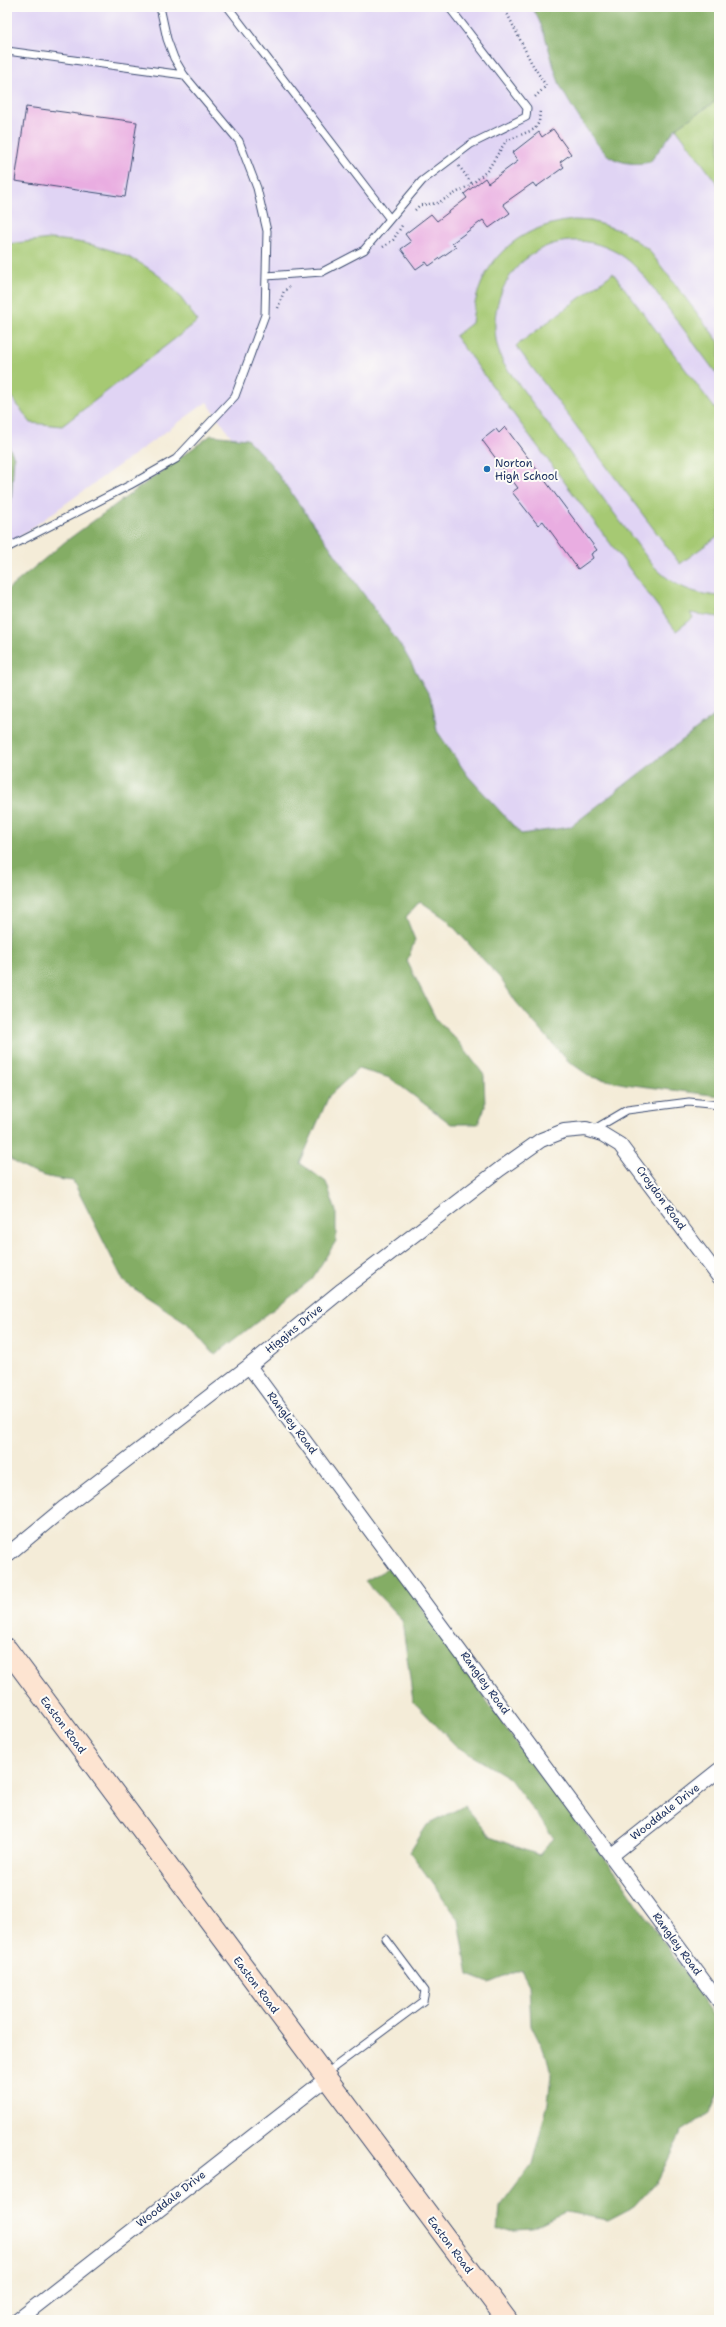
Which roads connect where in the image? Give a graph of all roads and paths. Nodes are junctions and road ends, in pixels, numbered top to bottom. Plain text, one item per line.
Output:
1 (160, 7) edge
2 (228, 7) edge
3 (449, 7) edge
4 (7, 51) edge
5 (184, 75) junction
6 (390, 219) junction
7 (266, 276) junction
8 (7, 548) edge
9 (719, 1105) edge
10 (593, 1130) junction
11 (719, 1277) edge
12 (249, 1366) junction
13 (7, 1555) edge
14 (7, 1649) edge
15 (719, 1770) edge
16 (612, 1855) junction
17 (386, 1939) dead end
18 (719, 2002) edge
19 (325, 2077) junction
20 (18, 2320) edge
21 (507, 2320) edge

1 - 5 lane
2 - 6 lane
3 - 6 lane
4 - 5 lane
5 - 7 lane
6 - 7 lane
7 - 8 lane
9 - 10 lane
10 - 11 street, Croydon Road
10 - 12 street, Higgins Drive
12 - 13 street, Higgins Drive
12 - 16 street, Rangley Road
14 - 19 street, Easton Road
15 - 16 street, Wooddale Drive
16 - 18 street, Rangley Road
17 - 19 lane
19 - 20 street, Wooddale Drive
19 - 21 street, Easton Road

